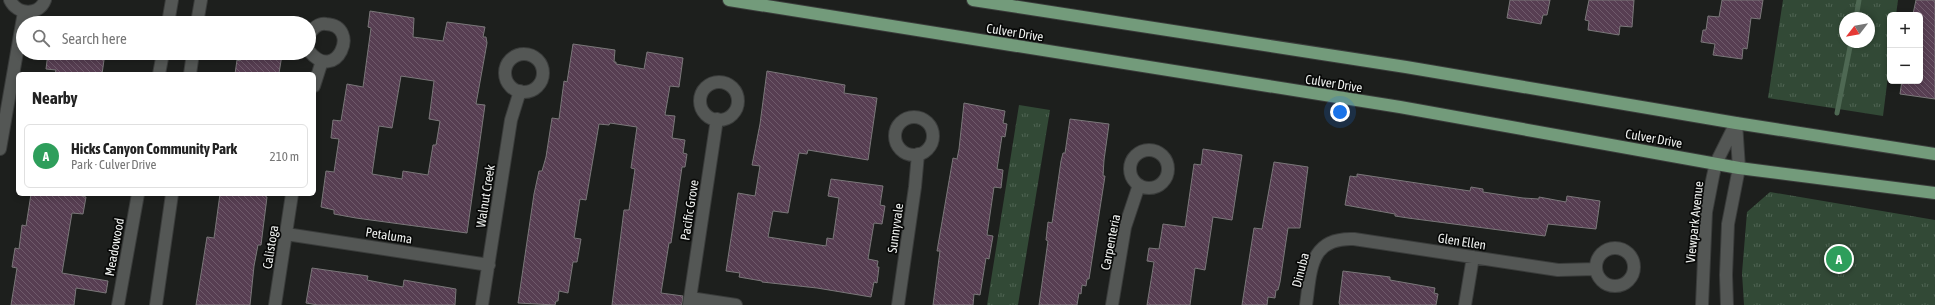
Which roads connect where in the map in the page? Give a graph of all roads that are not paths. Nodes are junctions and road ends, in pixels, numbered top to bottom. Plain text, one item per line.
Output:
1 (10, 0) edge
2 (45, 0) edge
3 (172, 0) edge
4 (201, 0) edge
5 (729, 0) edge
6 (973, 0) edge
7 (24, 12) junction
8 (23, 16) edge
9 (169, 16) edge
10 (198, 16) edge
11 (316, 27) edge
12 (16, 58) edge
13 (316, 58) edge
14 (162, 60) edge
15 (192, 60) edge
16 (322, 61) junction
17 (159, 72) edge
18 (190, 72) edge
19 (316, 80) edge
20 (520, 91) dead end
21 (717, 119) dead end
22 (1736, 123) junction
23 (0, 149) edge
24 (918, 154) dead end
25 (1935, 154) edge
26 (1716, 163) junction
27 (1739, 168) junction
28 (1139, 185) dead end
29 (1935, 193) edge
30 (138, 196) edge
31 (172, 196) edge
32 (292, 196) edge
33 (286, 234) junction
34 (1325, 245) joint
35 (1473, 257) junction
36 (488, 265) junction
37 (1596, 269) dead end
38 (689, 302) edge
39 (118, 305) edge
40 (156, 305) edge
41 (275, 305) edge
42 (482, 305) edge
43 (736, 305) edge
44 (898, 305) edge
45 (1112, 305) edge
46 (1306, 305) edge
47 (1465, 305) edge
48 (1702, 305) edge
49 (1727, 305) edge

1 - 7 street
2 - 7 street
3 - 9 street
4 - 10 street
5 - 26 main road, Culver Drive
6 - 22 main road, Culver Drive
7 - 8 street
11 - 16 street
12 - 23 street
13 - 16 street
14 - 17 street
15 - 18 street
16 - 19 street
20 - 36 street, Walnut Creek
21 - 38 street, Pacific Grove
22 - 25 main road, Culver Drive
22 - 26 street, Viewpark Avenue
22 - 27 street
24 - 44 street, Sunnyvale
26 - 27 main road, Culver Drive
26 - 48 street, Viewpark Avenue
27 - 29 main road, Culver Drive
27 - 49 street
28 - 45 street, Carpenteria
30 - 39 street, Meadowood
31 - 40 street
32 - 33 street, Calistoga
33 - 36 street, Petaluma
33 - 41 street, Calistoga
34 - 35 street, Glen Ellen
34 - 46 street, Dinuba
35 - 37 street, Glen Ellen
35 - 47 street
36 - 42 street, Walnut Creek
38 - 43 street

